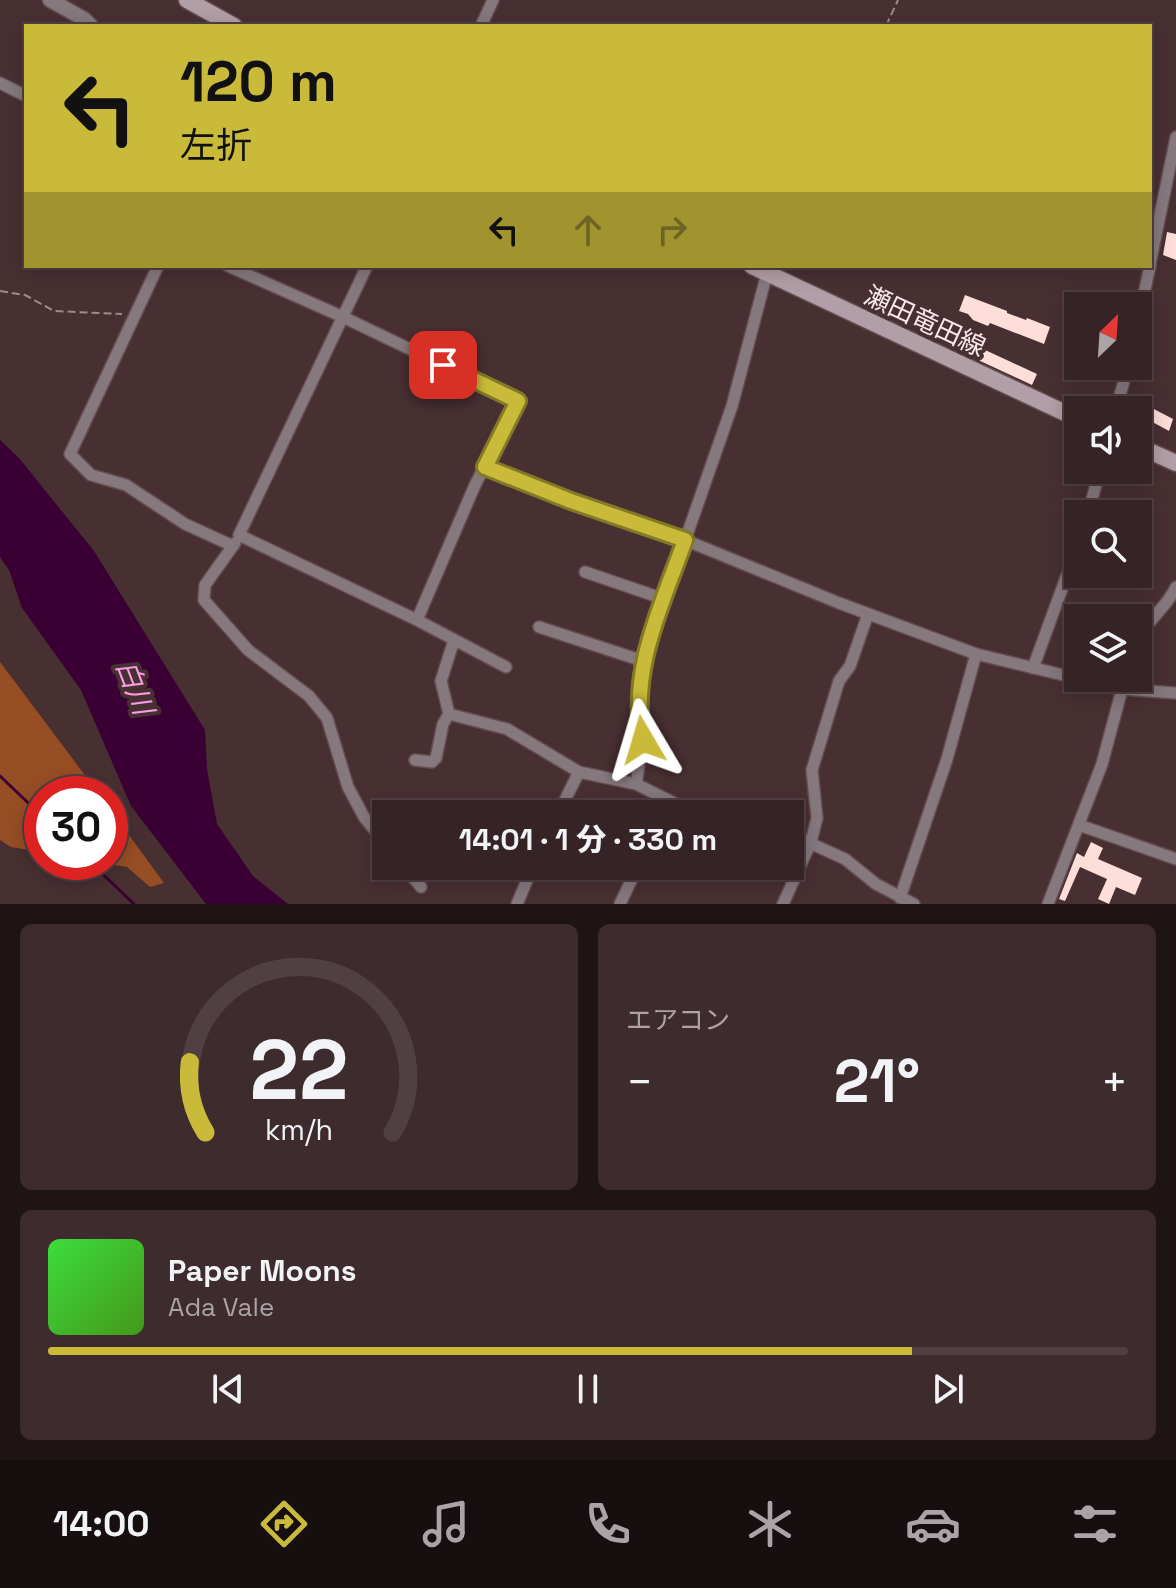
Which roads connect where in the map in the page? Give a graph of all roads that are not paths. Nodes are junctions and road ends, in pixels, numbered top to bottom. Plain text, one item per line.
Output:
1 (50, 0) edge
2 (187, 0) edge
3 (493, 0) edge
4 (89, 24) edge
5 (230, 24) edge
6 (482, 24) edge
7 (0, 83) edge
8 (24, 95) edge
9 (1176, 137) edge
10 (1152, 255) edge
11 (157, 268) edge
12 (233, 268) edge
13 (366, 268) edge
14 (1149, 268) edge
15 (760, 270) edge
16 (1144, 292) edge
17 (343, 317) junction
18 (1064, 412) edge
19 (1152, 452) edge
20 (1176, 463) edge
21 (485, 467) junction
22 (685, 540) junction
23 (236, 541) junction
24 (585, 572) dead end
25 (1064, 580) edge
26 (1176, 587) edge
27 (664, 599) junction
28 (868, 614) junction
29 (417, 620) junction
30 (1152, 621) edge
31 (539, 627) dead end
32 (454, 640) junction
33 (976, 654) junction
34 (643, 661) junction
35 (506, 667) dead end
36 (1033, 668) junction
37 (1064, 674) edge
38 (1152, 689) edge
39 (1121, 692) edge
40 (1176, 693) edge
41 (449, 714) junction
42 (415, 760) dead end
43 (579, 772) junction
44 (636, 784) junction
45 (565, 800) edge
46 (668, 800) edge
47 (1079, 825) junction
48 (372, 827) edge
49 (804, 839) edge
50 (811, 842) junction
51 (1176, 859) edge
52 (415, 880) edge
53 (527, 880) edge
54 (631, 880) edge
55 (421, 887) dead end
56 (900, 898) junction
57 (517, 904) edge
58 (620, 904) edge
59 (783, 904) edge
60 (914, 904) edge
61 (1048, 904) edge

1 - 4 street
2 - 5 main road
3 - 6 street
7 - 8 street
9 - 10 street
11 - 23 street
12 - 17 street
13 - 17 street
14 - 16 street
15 - 18 main road, 瀬田竜田線
15 - 22 street
17 - 21 street
17 - 23 street
19 - 20 main road
21 - 22 street
21 - 29 street
22 - 27 street
22 - 28 street
23 - 29 street
23 - 48 street
24 - 27 street
25 - 36 street
26 - 30 street
27 - 34 street
28 - 33 street
28 - 50 street
29 - 32 street
31 - 34 street
32 - 35 street
32 - 41 street
33 - 36 street
33 - 56 street
34 - 44 street
36 - 37 street
38 - 40 street
39 - 47 street
41 - 42 street
41 - 43 street
43 - 44 street
43 - 45 street
44 - 46 street
47 - 51 street
47 - 61 street
49 - 50 street
50 - 56 street
50 - 59 street
52 - 55 street
53 - 57 street
54 - 58 street
56 - 60 street

